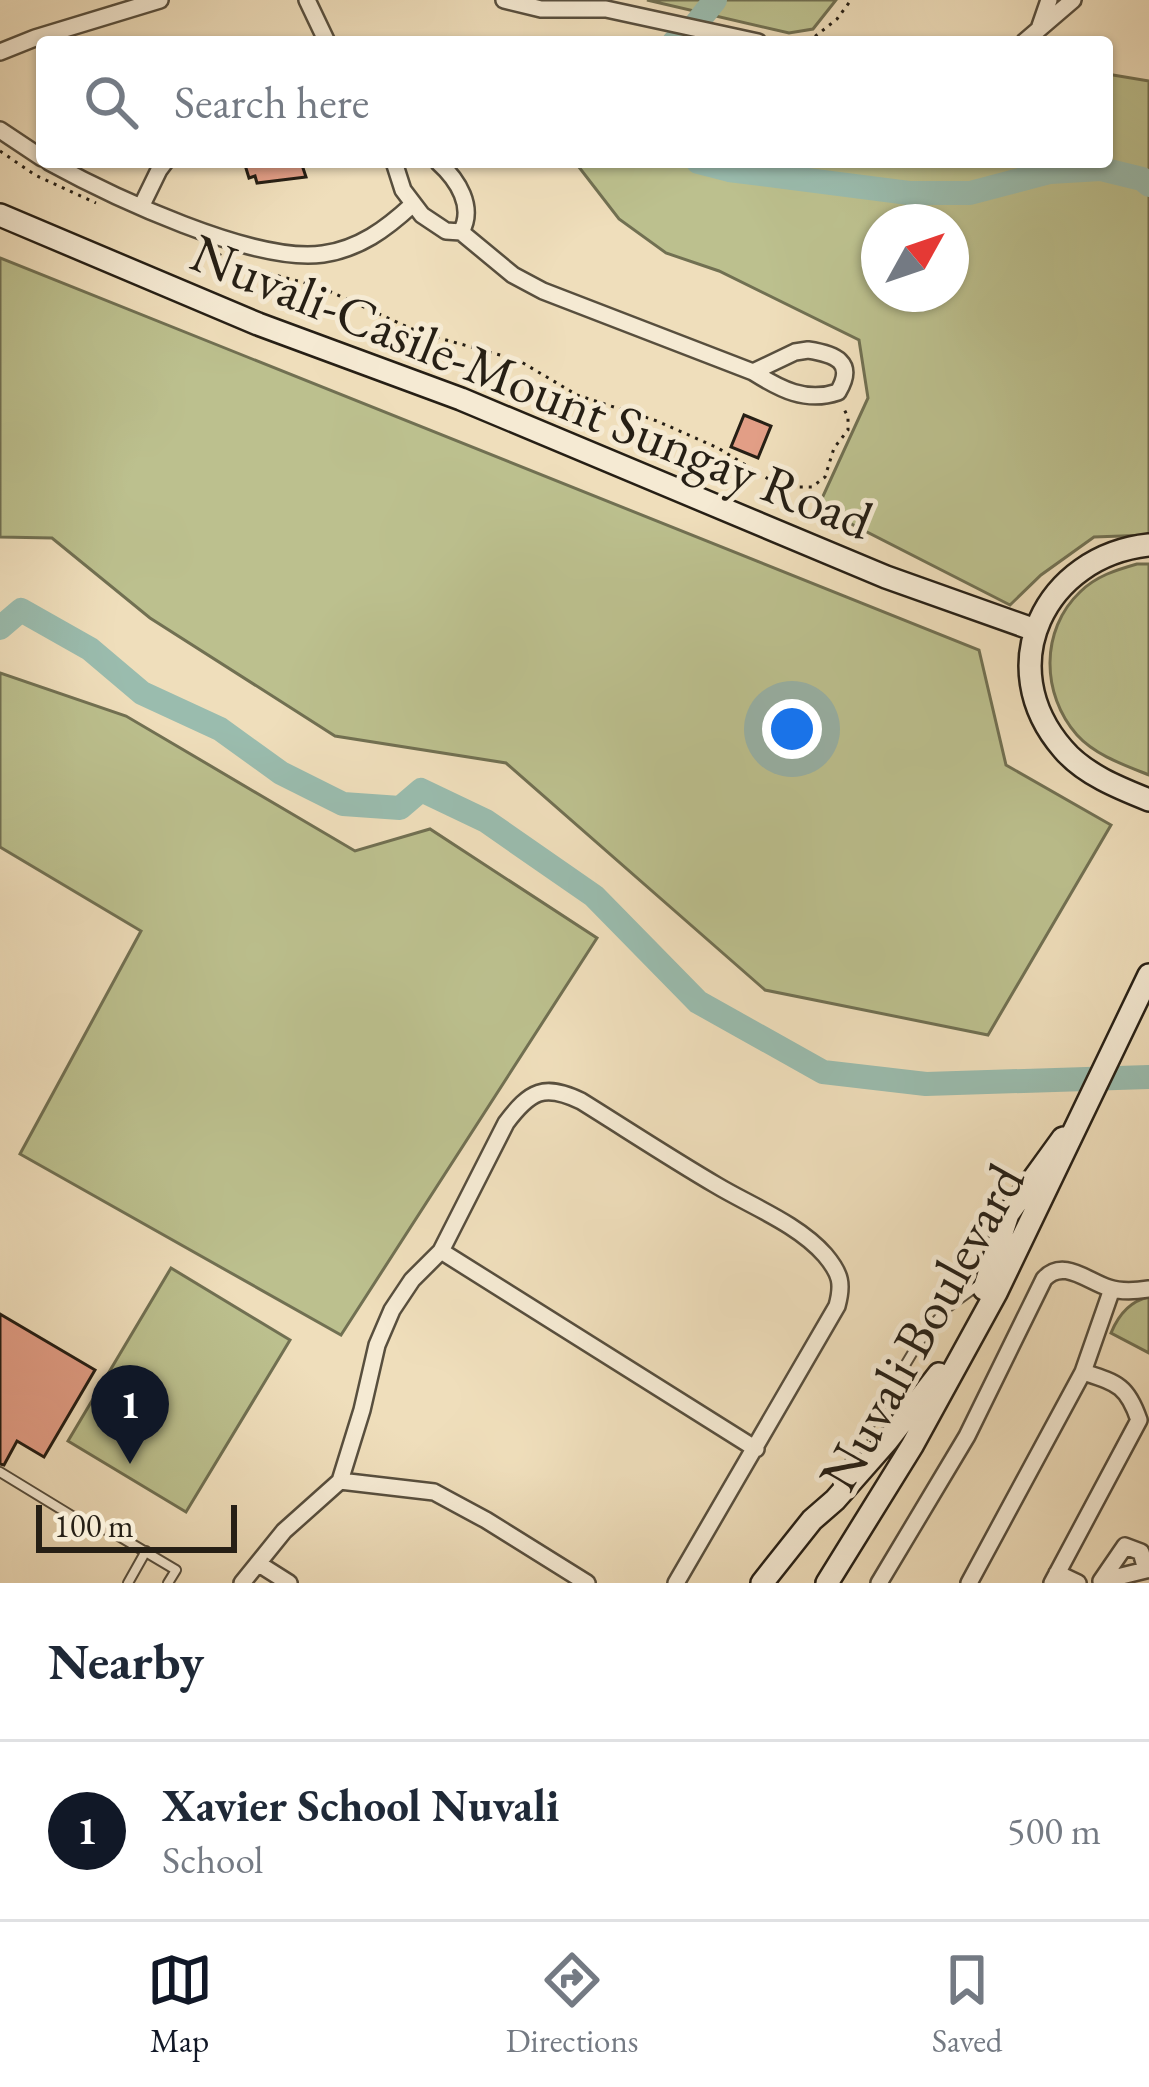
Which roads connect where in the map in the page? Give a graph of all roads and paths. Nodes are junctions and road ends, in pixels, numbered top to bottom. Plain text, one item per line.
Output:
1 (160, 0) edge
2 (307, 0) edge
3 (504, 0) edge
4 (558, 0) edge
5 (851, 0) edge
6 (1049, 0) edge
7 (1073, 0) edge
8 (599, 4) edge
9 (541, 9) junction
10 (1040, 26) junction
11 (42, 36) edge
12 (324, 36) edge
13 (734, 36) edge
14 (816, 36) edge
15 (1030, 36) edge
16 (36, 38) edge
17 (0, 52) edge
18 (0, 130) edge
19 (0, 151) edge
20 (36, 153) edge
21 (62, 168) edge
22 (161, 168) edge
23 (395, 168) edge
24 (443, 168) edge
25 (412, 206) junction
26 (141, 207) junction
27 (109, 208) dead end
28 (0, 215) edge
29 (461, 232) junction
30 (203, 247) dead end
31 (753, 372) junction
32 (842, 405) dead end
33 (1149, 545) edge
34 (1035, 630) junction
35 (1149, 800) edge
36 (1149, 975) edge
37 (1089, 1101) junction
38 (441, 1251) junction
39 (991, 1276) junction
40 (1112, 1289) junction
41 (1149, 1289) edge
42 (1083, 1372) junction
43 (920, 1414) junction
44 (756, 1449) junction
45 (0, 1472) edge
46 (340, 1481) junction
47 (835, 1500) junction
48 (146, 1551) junction
49 (259, 1564) junction
50 (1055, 1578) edge
51 (128, 1583) edge
52 (168, 1583) edge
53 (242, 1583) edge
54 (289, 1583) edge
55 (586, 1583) edge
56 (676, 1583) edge
57 (763, 1583) edge
58 (827, 1583) edge
59 (879, 1583) edge
60 (969, 1583) edge
61 (1078, 1583) edge

1 - 11 street
2 - 12 street
3 - 9 street
4 - 9 street
5 - 14 path
6 - 10 street
7 - 10 street
8 - 9 street
8 - 13 street
10 - 15 street
16 - 17 street
18 - 20 street
19 - 27 path
21 - 26 street
22 - 26 street
23 - 25 street
24 - 29 street
25 - 26 street
25 - 29 street
28 - 34 main road, Nuvali-Casile-Mount Sungay Road
29 - 31 street
30 - 32 path
31 - 31 street
33 - 34 main road
34 - 35 main road
36 - 37 main road, Nuvali Boulevard
37 - 39 main road, Nuvali Boulevard
37 - 43 main road, Nuvali Boulevard
38 - 44 street
38 - 44 street
38 - 46 street
39 - 43 main road, Nuvali Boulevard
39 - 47 lane
40 - 41 street
40 - 42 street
40 - 59 street
42 - 50 street
42 - 60 street
43 - 47 main road, Nuvali Boulevard
43 - 58 main road, Nuvali Boulevard
44 - 56 street
45 - 48 lane
46 - 49 street
46 - 55 street
47 - 57 main road, Nuvali Boulevard
48 - 51 lane
48 - 52 lane
49 - 53 street
49 - 54 street
50 - 61 street

